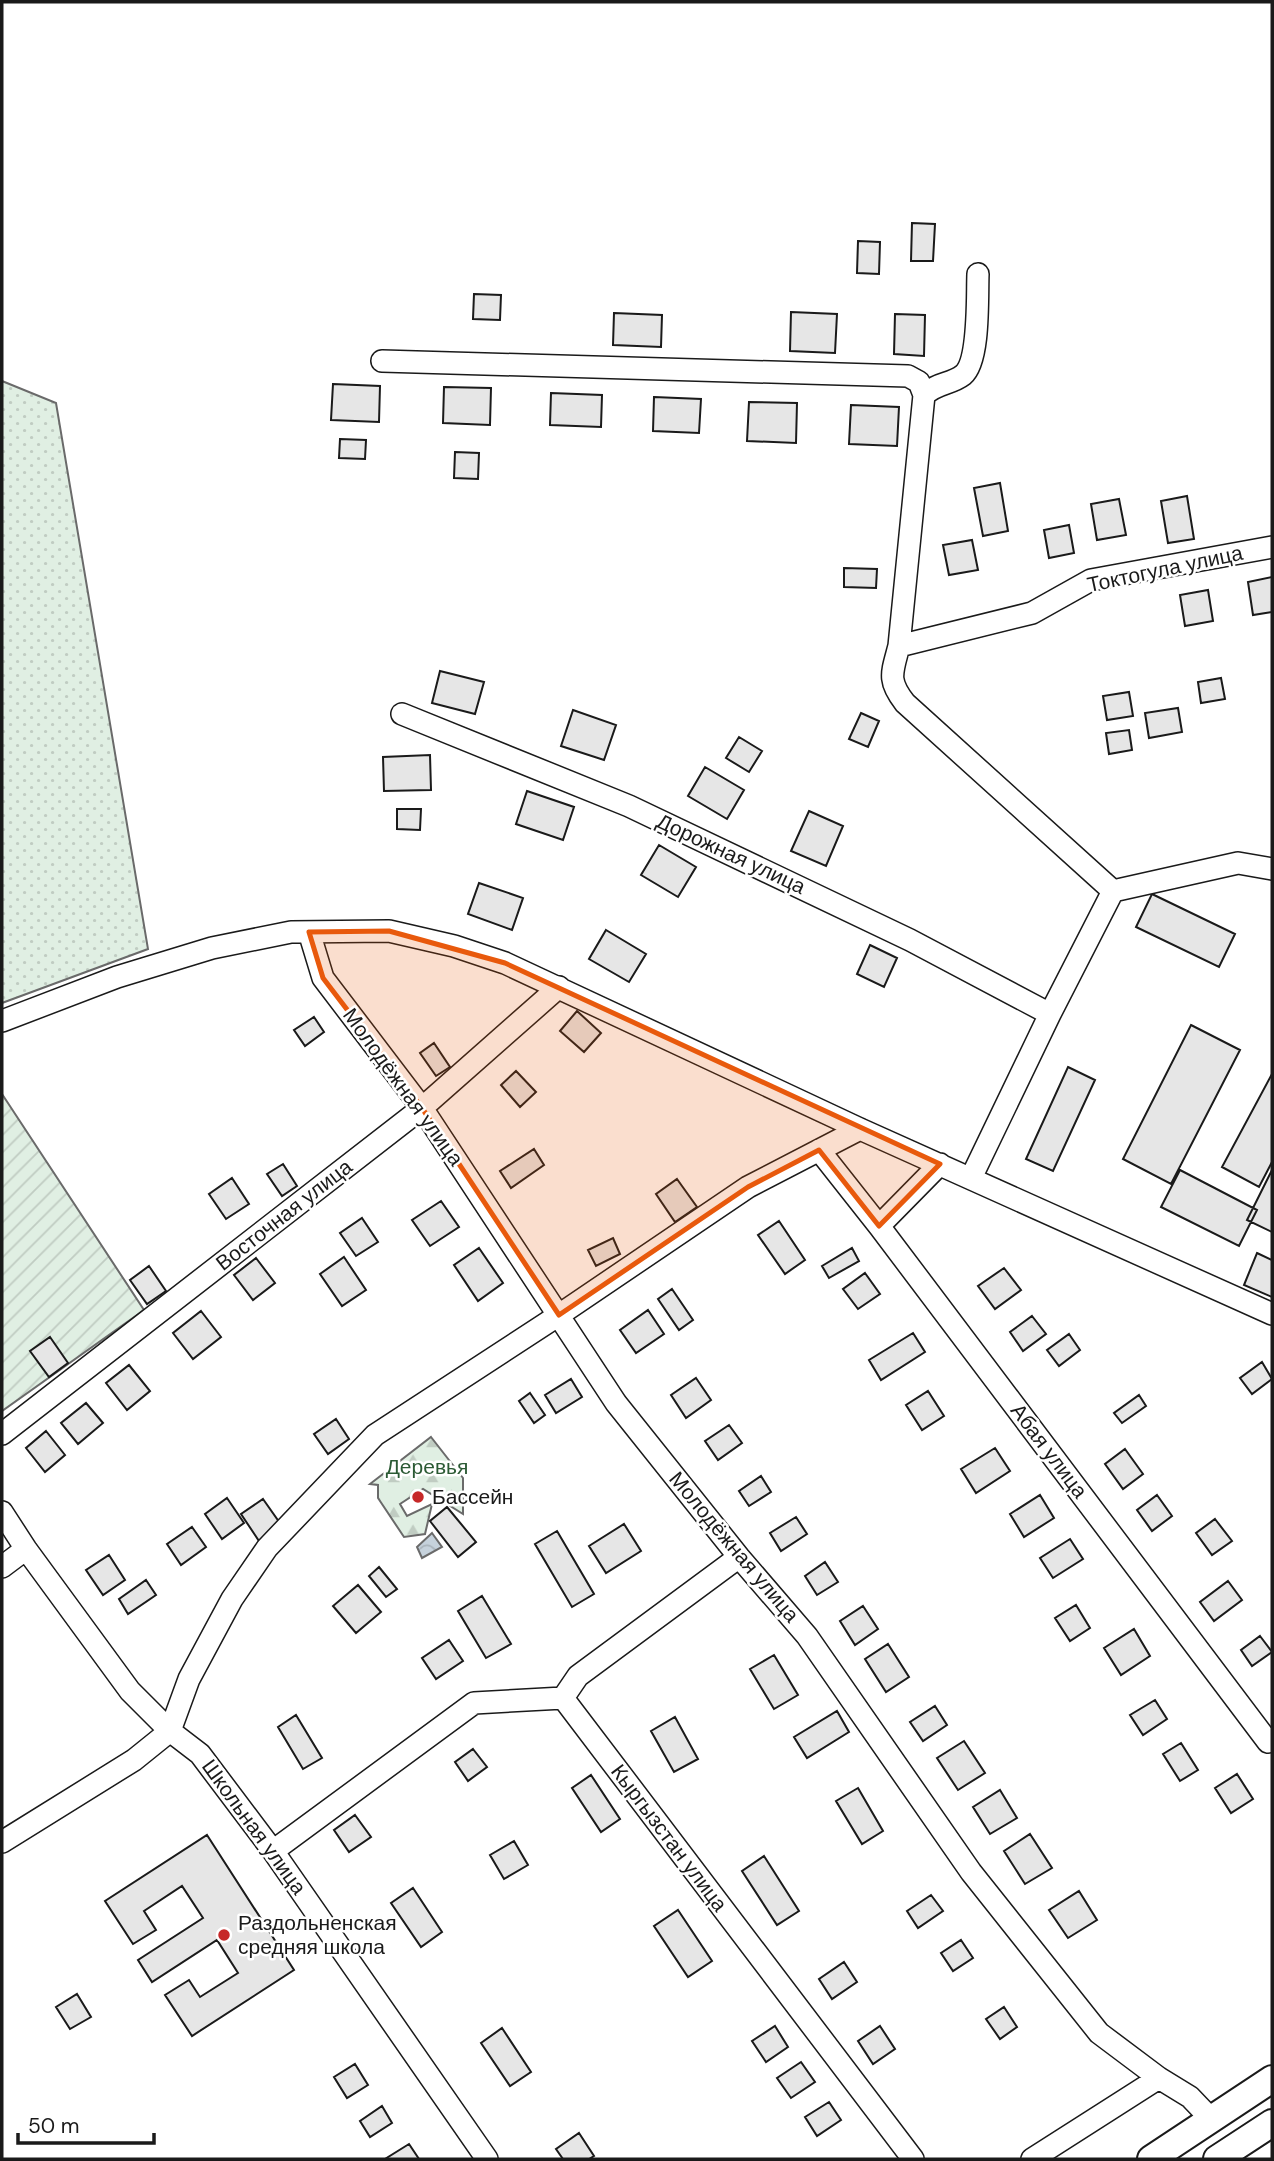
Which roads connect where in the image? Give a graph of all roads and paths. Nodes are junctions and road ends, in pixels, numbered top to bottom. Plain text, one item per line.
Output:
1 (978, 274) dead end
2 (382, 361) dead end
3 (924, 395) junction
4 (1272, 547) edge
5 (900, 646) junction
6 (402, 714) dead end
7 (1272, 869) edge
8 (1113, 891) junction
9 (309, 932) junction
10 (559, 987) junction
11 (1050, 1014) junction
12 (2, 1021) edge
13 (422, 1108) junction
14 (860, 1129) junction
15 (819, 1150) junction
16 (940, 1164) junction
17 (971, 1178) junction
18 (879, 1226) junction
19 (1272, 1314) edge
20 (558, 1315) junction
21 (2, 1434) edge
22 (2, 1512) edge
23 (26, 1549) junction
24 (739, 1557) junction
25 (2, 1567) edge
26 (563, 1698) junction
27 (170, 1731) junction
28 (1272, 1739) edge
29 (2, 1842) edge
30 (273, 1851) junction
31 (1159, 2078) junction
32 (1272, 2079) edge
33 (1211, 2119) junction
34 (1272, 2123) edge
35 (1233, 2155) edge
36 (487, 2159) edge
37 (913, 2159) edge
38 (1032, 2159) edge
39 (1150, 2159) edge

1 - 3 street
2 - 3 street
3 - 5 street
4 - 5 street, Токтогула улица
5 - 8 street
6 - 11 street, Дорожная улица
7 - 8 street
8 - 11 street
9 - 10 street
9 - 12 street
9 - 13 street, Молодёжная улица
10 - 13 street, Восточная улица
10 - 14 street
11 - 17 street
13 - 20 street, Молодёжная улица
13 - 21 street, Восточная улица
14 - 15 street
14 - 16 street
15 - 18 street, Абая улица
15 - 20 street
16 - 17 street
16 - 18 street
17 - 19 street
18 - 28 street, Абая улица
20 - 24 street, Молодёжная улица
20 - 27 street
22 - 23 street, Школьная улица
23 - 25 street
23 - 27 street, Школьная улица
24 - 26 street
24 - 31 street, Молодёжная улица
26 - 30 street
26 - 37 street, Кыргызстан улица
27 - 29 street
27 - 30 street, Школьная улица
30 - 36 street, Школьная улица
31 - 33 street, Молодёжная улица
31 - 38 street
32 - 33 main road
33 - 39 main road
34 - 35 main road

